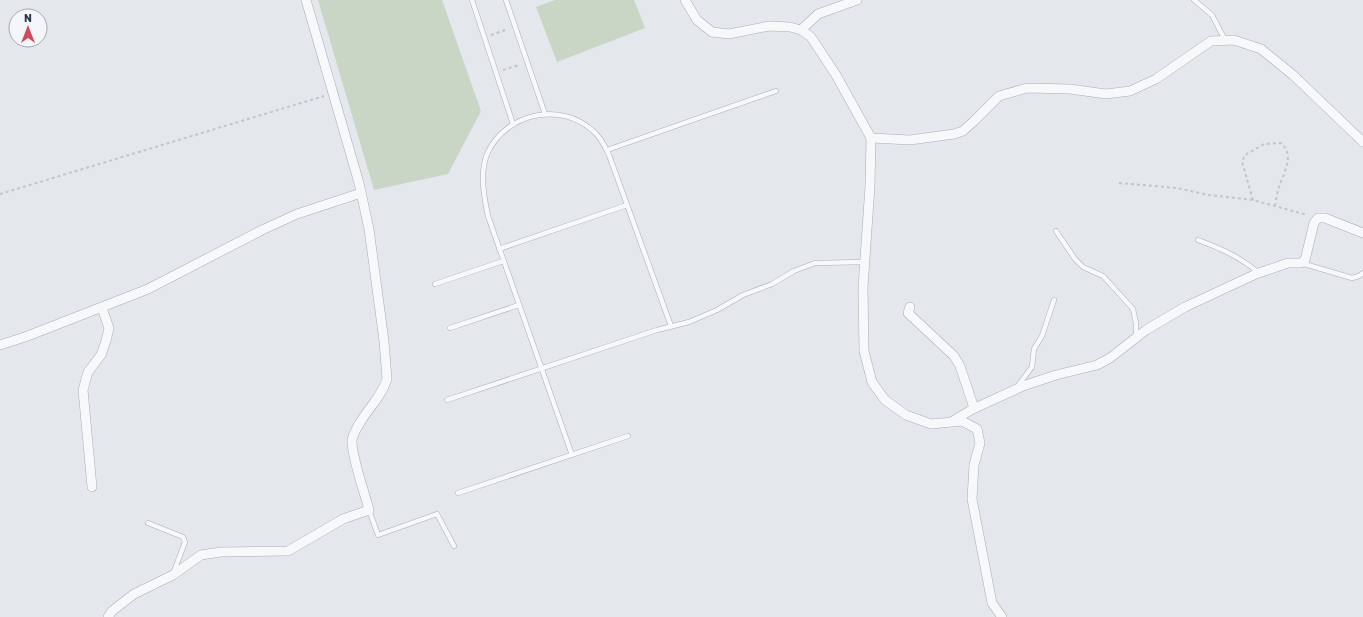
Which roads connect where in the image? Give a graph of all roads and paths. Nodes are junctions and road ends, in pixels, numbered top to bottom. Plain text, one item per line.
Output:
1 (306, 0) edge
2 (472, 0) edge
3 (506, 0) edge
4 (685, 0) edge
5 (857, 0) edge
6 (1194, 0) edge
7 (515, 27) junction
8 (801, 30) junction
9 (484, 37) junction
10 (1225, 40) junction
11 (527, 62) junction
12 (496, 73) junction
13 (776, 91) dead end
14 (333, 94) junction
15 (545, 114) junction
16 (513, 124) junction
17 (871, 138) junction
18 (1363, 142) edge
19 (607, 150) junction
20 (1119, 184) dead end
21 (361, 193) junction
22 (0, 194) edge
23 (1253, 200) junction
24 (627, 205) junction
25 (1275, 206) junction
26 (1318, 218) junction
27 (1056, 231) dead end
28 (1363, 233) edge
29 (1198, 240) dead end
30 (499, 249) junction
31 (503, 260) junction
32 (865, 262) junction
33 (1301, 264) junction
34 (1259, 273) junction
35 (1363, 273) edge
36 (435, 284) dead end
37 (1054, 300) dead end
38 (519, 305) junction
39 (910, 307) dead end
40 (102, 308) junction
41 (671, 326) junction
42 (450, 328) dead end
43 (1136, 338) junction
44 (0, 345) edge
45 (542, 369) junction
46 (1013, 391) junction
47 (447, 400) dead end
48 (974, 408) junction
49 (952, 422) junction
50 (628, 436) dead end
51 (572, 455) junction
52 (92, 487) dead end
53 (458, 493) dead end
54 (369, 510) junction
55 (148, 523) dead end
56 (454, 546) dead end
57 (173, 575) junction
58 (108, 617) edge
59 (1002, 617) edge

1 - 14 street
2 - 9 lane
3 - 7 lane
4 - 8 street
5 - 8 street
6 - 10 lane
7 - 9 path
7 - 11 lane
8 - 17 street
9 - 12 lane
10 - 17 street
10 - 18 street
11 - 12 path
11 - 15 lane
12 - 16 lane
13 - 19 lane
14 - 21 street
14 - 22 path
15 - 16 lane
15 - 19 lane
16 - 30 lane
17 - 32 street
19 - 24 lane
20 - 23 path
21 - 40 street
21 - 54 street
23 - 25 path
23 - 25 path
24 - 30 lane
24 - 41 lane
25 - 26 path
26 - 28 street
26 - 33 street
27 - 43 lane
29 - 34 lane
30 - 31 lane
31 - 36 lane
31 - 38 lane
32 - 41 lane
32 - 49 street
33 - 34 street
33 - 35 lane
34 - 43 street
37 - 46 lane
38 - 42 lane
38 - 45 lane
39 - 48 street
40 - 44 street
40 - 52 street
41 - 45 lane
43 - 46 street
45 - 47 lane
45 - 51 lane
46 - 48 street
48 - 49 street
49 - 59 street
50 - 51 lane
51 - 53 lane
54 - 56 lane
54 - 57 street
55 - 57 lane
57 - 58 street

